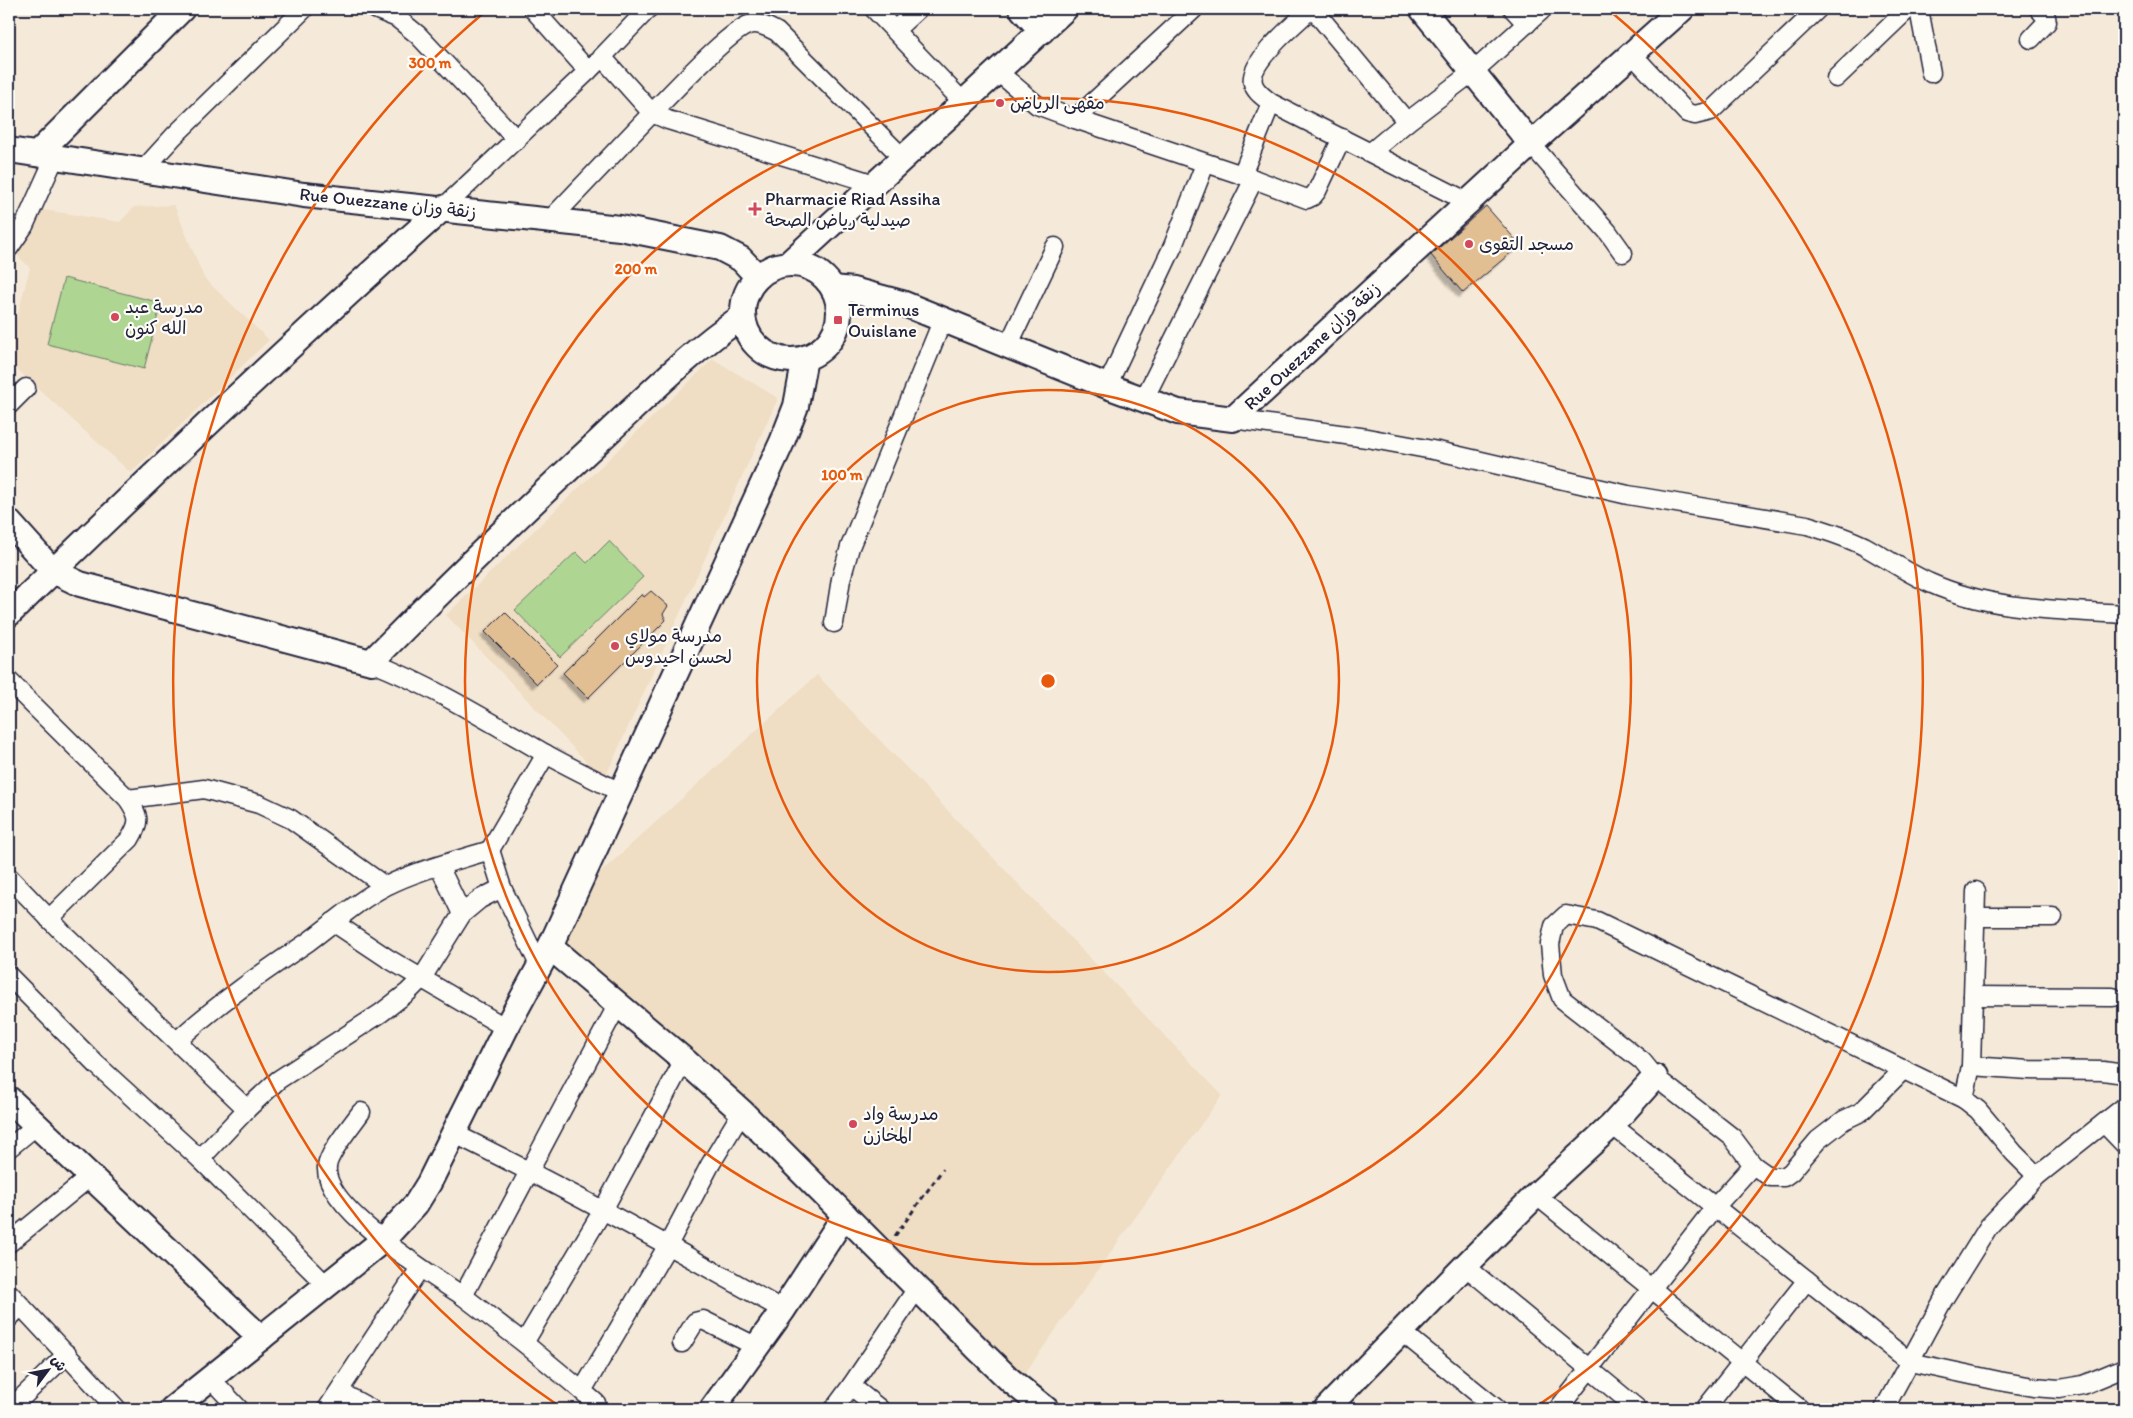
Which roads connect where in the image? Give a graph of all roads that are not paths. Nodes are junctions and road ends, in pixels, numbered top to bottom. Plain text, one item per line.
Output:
1 (182, 9) edge
2 (304, 9) edge
3 (375, 9) edge
4 (532, 9) edge
5 (648, 9) edge
6 (874, 9) edge
7 (918, 9) edge
8 (1022, 9) edge
9 (1065, 9) edge
10 (1194, 9) edge
11 (1312, 9) edge
12 (1422, 9) edge
13 (1513, 9) edge
14 (1543, 9) edge
15 (1682, 9) edge
16 (1818, 9) edge
17 (1908, 9) edge
18 (1919, 9) edge
19 (2039, 9) edge
20 (1527, 24) junction
21 (895, 30) junction
22 (1042, 31) junction
23 (2031, 39) dead end
24 (1632, 54) junction
25 (602, 57) junction
26 (588, 71) junction
27 (1474, 71) junction
28 (998, 72) junction
29 (1931, 73) dead end
30 (1836, 78) dead end
31 (964, 103) junction
32 (1271, 103) junction
33 (652, 113) junction
34 (1075, 119) junction
35 (1407, 122) junction
36 (1342, 138) junction
37 (517, 140) junction
38 (1532, 144) junction
39 (9, 150) edge
40 (1371, 152) junction
41 (46, 155) junction
42 (903, 158) junction
43 (1205, 164) junction
44 (143, 170) junction
45 (1248, 177) junction
46 (875, 184) junction
47 (1468, 202) junction
48 (443, 208) junction
49 (550, 220) junction
50 (1055, 247) dead end
51 (9, 248) edge
52 (1623, 253) dead end
53 (788, 264) junction
54 (758, 276) junction
55 (833, 288) junction
56 (743, 316) junction
57 (944, 319) junction
58 (1008, 346) junction
59 (804, 358) junction
60 (1107, 386) junction
61 (26, 388) dead end
62 (1144, 400) junction
63 (9, 405) edge
64 (1233, 419) junction
65 (9, 522) edge
66 (52, 571) junction
67 (9, 614) edge
68 (2124, 614) edge
69 (834, 623) dead end
70 (371, 662) junction
71 (9, 681) edge
72 (546, 754) junction
73 (622, 793) junction
74 (128, 799) junction
75 (490, 850) junction
76 (439, 866) junction
77 (9, 877) edge
78 (386, 886) junction
79 (502, 888) junction
80 (1976, 891) dead end
81 (462, 914) junction
82 (1976, 917) junction
83 (2053, 917) dead end
84 (49, 919) junction
85 (333, 922) junction
86 (545, 957) junction
87 (9, 976) edge
88 (422, 978) junction
89 (1973, 996) junction
90 (2113, 997) dead end
91 (618, 1004) junction
92 (506, 1028) junction
93 (177, 1041) junction
94 (684, 1060) junction
95 (1971, 1066) junction
96 (1904, 1069) junction
97 (2124, 1074) edge
98 (1655, 1077) junction
99 (9, 1099) edge
100 (1964, 1099) junction
101 (2124, 1107) edge
102 (247, 1109) junction
103 (361, 1112) dead end
104 (742, 1112) junction
105 (2104, 1123) junction
106 (37, 1125) junction
107 (1612, 1125) junction
108 (453, 1133) junction
109 (2124, 1144) edge
110 (9, 1148) edge
111 (200, 1159) junction
112 (1753, 1165) junction
113 (530, 1171) junction
114 (91, 1176) junction
115 (2037, 1176) junction
116 (1536, 1195) junction
117 (1715, 1207) junction
118 (603, 1210) junction
119 (846, 1215) junction
120 (382, 1241) junction
121 (9, 1242) edge
122 (668, 1245) junction
123 (1465, 1266) junction
124 (420, 1268) junction
125 (1807, 1280) junction
126 (326, 1285) junction
127 (918, 1287) junction
128 (1652, 1289) junction
129 (9, 1293) edge
130 (463, 1296) junction
131 (783, 1310) junction
132 (15, 1312) edge
133 (1402, 1332) junction
134 (262, 1338) junction
135 (524, 1342) junction
136 (682, 1342) dead end
137 (757, 1347) junction
138 (66, 1354) junction
139 (1742, 1362) junction
140 (1910, 1362) junction
141 (2124, 1368) edge
142 (1590, 1369) junction
143 (210, 1379) junction
144 (851, 1386) junction
145 (582, 1391) junction
146 (340, 1392) junction
147 (10, 1409) edge
148 (117, 1409) edge
149 (172, 1409) edge
150 (239, 1409) edge
151 (327, 1409) edge
152 (371, 1409) edge
153 (596, 1409) edge
154 (712, 1409) edge
155 (834, 1409) edge
156 (880, 1409) edge
157 (1046, 1409) edge
158 (1326, 1409) edge
159 (1497, 1409) edge
160 (1558, 1409) edge
161 (1638, 1409) edge
162 (1705, 1409) edge
163 (1800, 1409) edge
164 (1884, 1409) edge

1 - 41 street
2 - 44 street
3 - 37 street
4 - 26 street
5 - 25 street
6 - 21 street
7 - 21 street
8 - 22 street
9 - 22 street
10 - 34 street
11 - 32 street
11 - 35 street
12 - 27 street
13 - 20 street
14 - 20 street
15 - 24 street, Rue Ouezzane زنقة وزان
16 - 24 street
17 - 30 street
18 - 29 street
19 - 23 street
20 - 27 street
21 - 31 street
22 - 28 street
24 - 38 street, Rue Ouezzane زنقة وزان
25 - 26 street
25 - 33 street
26 - 37 street
27 - 35 street
27 - 38 street
28 - 31 street
28 - 34 street
31 - 42 street
32 - 36 street
32 - 45 street
33 - 42 street
33 - 46 street
33 - 49 street
34 - 43 street
35 - 40 street
36 - 40 street
36 - 45 street
37 - 48 street
38 - 47 street, Rue Ouezzane زنقة وزان
38 - 52 street
39 - 41 street, Rue Ouezzane زنقة وزان
40 - 47 street
41 - 44 street, Rue Ouezzane زنقة وزان
41 - 51 street
42 - 46 street
43 - 45 street
43 - 60 street
44 - 48 street, Rue Ouezzane زنقة وزان
45 - 62 street
46 - 53 street
47 - 64 street, Rue Ouezzane زنقة وزان
48 - 49 street, Rue Ouezzane زنقة وزان
48 - 66 street
49 - 54 street, Rue Ouezzane زنقة وزان
50 - 58 street
53 - 54 street
53 - 55 street
54 - 56 street
55 - 57 street, Rue Ouezzane زنقة وزان
55 - 59 street
56 - 59 street
56 - 70 street
57 - 58 street, Rue Ouezzane زنقة وزان
57 - 69 street
58 - 60 street, Rue Ouezzane زنقة وزان
59 - 73 street
60 - 62 street, Rue Ouezzane زنقة وزان
61 - 63 street
62 - 64 street, Rue Ouezzane زنقة وزان
64 - 68 street
65 - 66 street
66 - 67 street
66 - 70 street
70 - 72 street
71 - 74 street
72 - 73 street
72 - 75 street
73 - 86 street
74 - 78 street
74 - 84 street
75 - 76 street
75 - 79 street
76 - 78 street
76 - 81 street
77 - 84 street
78 - 85 street
79 - 81 street
79 - 86 street
80 - 82 street
81 - 88 street
82 - 83 street
82 - 89 street
84 - 93 street
85 - 88 street
85 - 93 street
86 - 91 street
86 - 92 street
87 - 111 street
88 - 92 street
88 - 102 street
89 - 90 street
89 - 95 street
91 - 94 street
91 - 113 street
92 - 108 street
93 - 102 street
94 - 104 street
94 - 118 street
95 - 97 street
95 - 100 street
96 - 98 street
96 - 100 street
96 - 112 street
98 - 107 street
98 - 112 street
99 - 106 street
100 - 115 street
101 - 105 street
102 - 111 street
103 - 120 street
104 - 119 street
104 - 122 street
105 - 109 street
105 - 115 street
106 - 110 street
106 - 114 street
107 - 116 street
107 - 117 street
108 - 113 street
108 - 120 street
111 - 126 street
112 - 117 street
113 - 118 street
113 - 130 street
114 - 121 street
114 - 134 street
115 - 140 street
116 - 123 street
116 - 128 street
117 - 125 street
117 - 128 street
118 - 122 street
118 - 135 street
119 - 127 street
119 - 131 street
120 - 124 street
120 - 126 street
122 - 131 street
122 - 145 street
123 - 133 street
123 - 142 street
124 - 130 street
124 - 146 street
125 - 139 street
125 - 140 street
126 - 134 street
127 - 144 street
127 - 157 street
128 - 139 street
128 - 142 street
129 - 132 street
130 - 135 street
131 - 137 street
132 - 138 street
133 - 158 street
133 - 159 street
134 - 143 street
135 - 145 street
136 - 137 street
137 - 154 street
138 - 147 street
138 - 148 street
139 - 162 street
139 - 163 street
140 - 141 street
140 - 164 street
142 - 160 street
142 - 161 street
143 - 149 street
143 - 150 street
144 - 155 street
144 - 156 street
145 - 153 street
146 - 151 street
146 - 152 street

